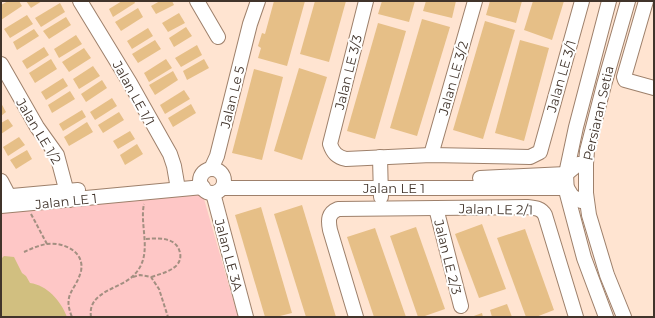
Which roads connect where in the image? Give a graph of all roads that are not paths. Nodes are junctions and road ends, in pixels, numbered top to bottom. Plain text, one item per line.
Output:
1 (80, 1) edge
2 (197, 1) edge
3 (258, 1) edge
4 (366, 1) edge
5 (475, 1) edge
6 (582, 1) edge
7 (609, 1) edge
8 (628, 1) edge
9 (646, 1) edge
10 (218, 37) dead end
11 (1, 64) edge
12 (654, 88) edge
13 (431, 155) junction
14 (380, 157) junction
15 (586, 164) junction
16 (566, 174) junction
17 (1, 181) edge
18 (381, 184) junction
19 (177, 185) junction
20 (212, 185) junction
21 (567, 188) junction
22 (68, 196) junction
23 (586, 200) junction
24 (10, 202) edge
25 (436, 208) junction
26 (381, 209) junction
27 (461, 306) dead end
28 (246, 317) edge
29 (356, 317) edge
30 (576, 317) edge
31 (606, 317) edge
32 (624, 317) edge

1 - 19 street, Jalan LE 1/1
2 - 10 street
3 - 20 street, Jalan Le 5
4 - 14 street, Jalan LE 3/3
5 - 13 street, Jalan LE 3/2
6 - 13 street, Jalan LE 3/1
7 - 16 street, Persiaran Setia
8 - 15 street, Persiaran Setia
9 - 12 street
11 - 22 street, Jalan LE 1/2
13 - 14 street
14 - 18 street
15 - 16 street
15 - 23 street, Persiaran Setia
16 - 18 street, Jalan LE 1
16 - 21 street, Persiaran Setia
17 - 24 street
18 - 20 street, Jalan LE 1
18 - 21 street, Jalan LE 1
18 - 26 street
19 - 20 street, Jalan LE 1
19 - 22 street, Jalan LE 1
20 - 28 street, Jalan LE 3A
21 - 23 street
21 - 31 street, Persiaran Setia
22 - 24 street, Jalan LE 1
22 - 24 street, Jalan LE 1
23 - 32 street, Persiaran Setia
25 - 26 street, Jalan LE 2/1
25 - 27 street, Jalan LE 2/3
25 - 30 street, Jalan LE 2/1
26 - 29 street, Jalan LE 2/1

